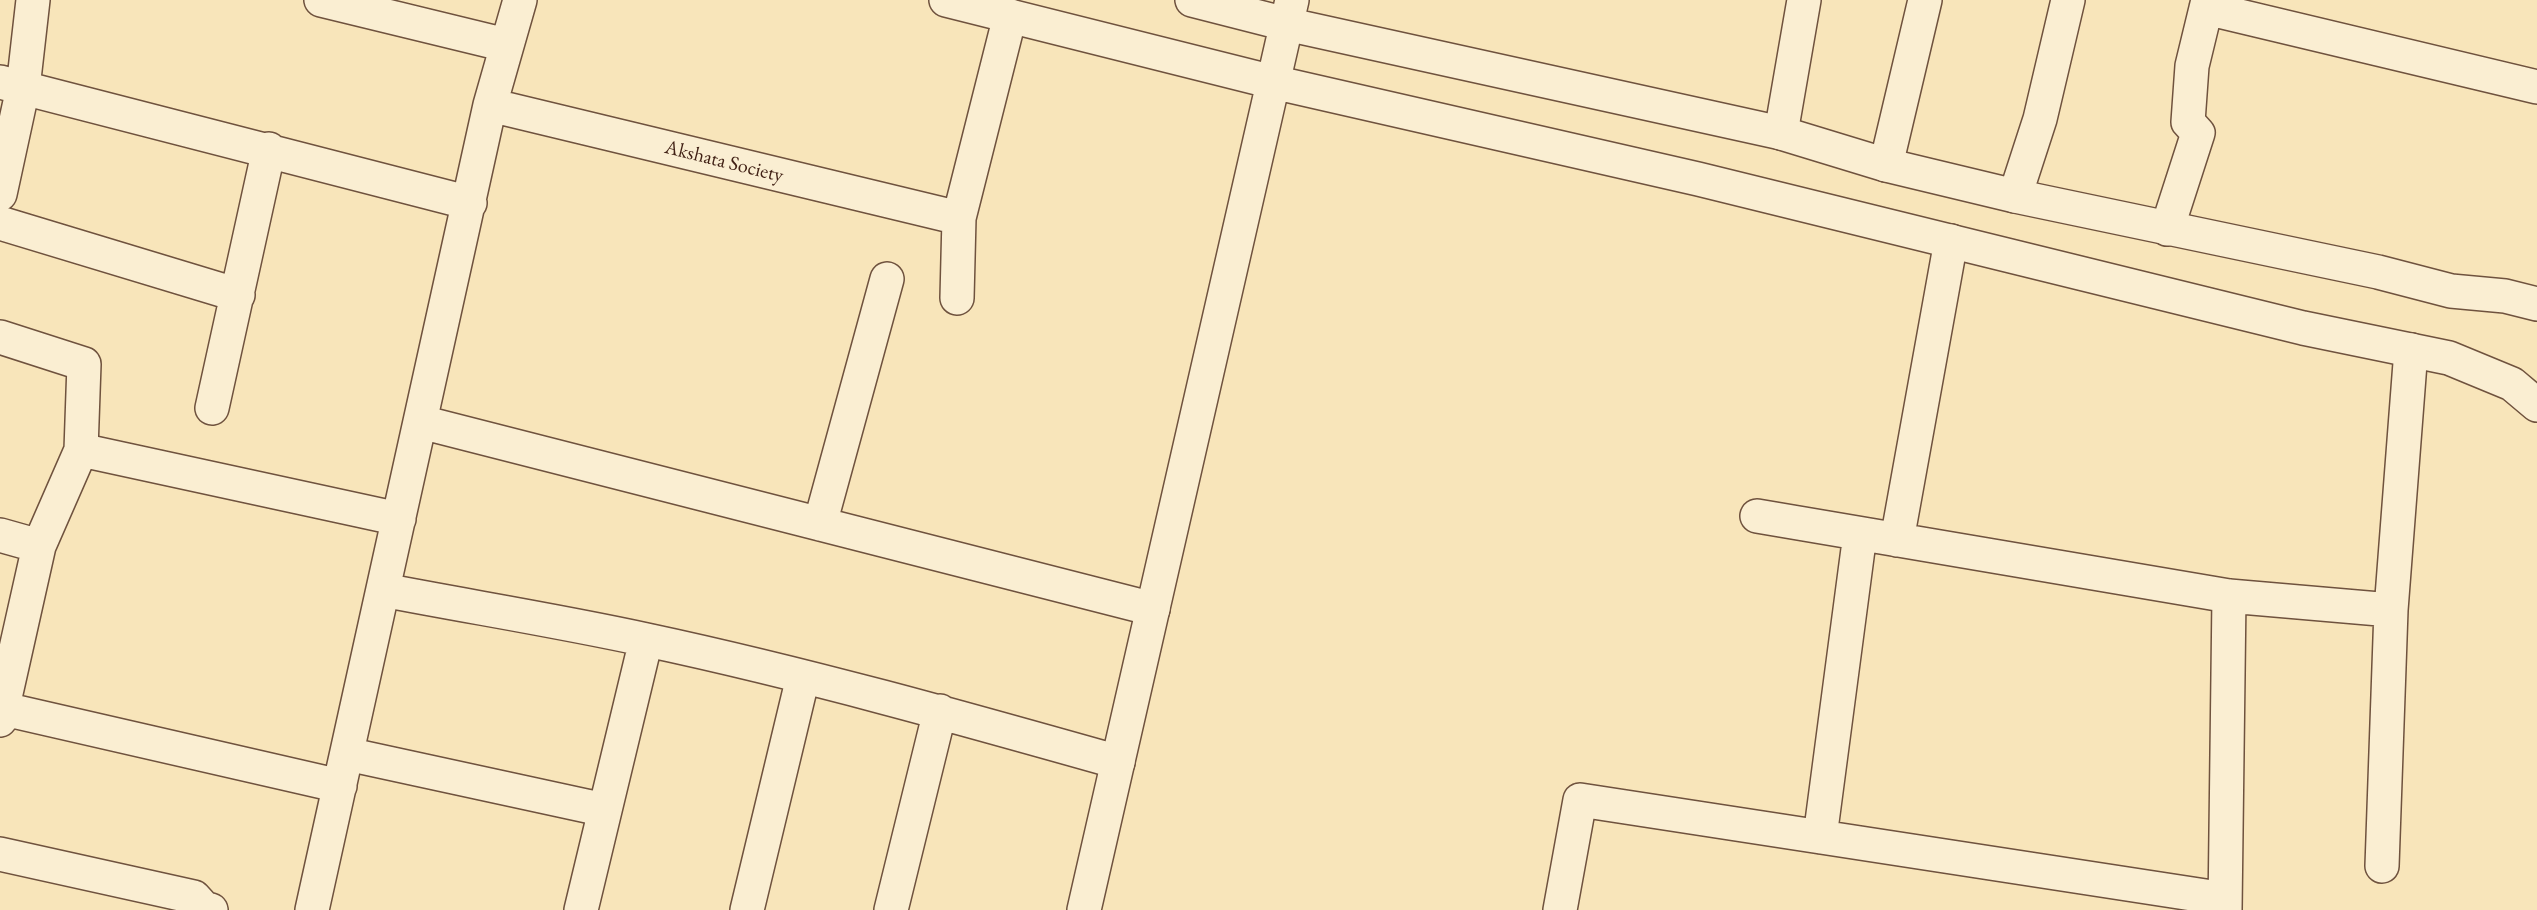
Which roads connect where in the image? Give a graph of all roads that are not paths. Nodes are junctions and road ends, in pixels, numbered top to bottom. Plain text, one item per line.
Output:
1 (33, 0) edge
2 (321, 0) edge
3 (520, 0) edge
4 (946, 0) edge
5 (1192, 0) edge
6 (1804, 0) edge
7 (1925, 0) edge
8 (2068, 0) edge
9 (2207, 4) edge
10 (1289, 12) edge
11 (1010, 16) junction
12 (506, 45) junction
13 (1273, 82) junction
14 (12, 85) edge
15 (2537, 87) edge
16 (490, 105) junction
17 (1781, 132) junction
18 (269, 149) junction
19 (1886, 165) junction
20 (0, 194) edge
21 (2016, 196) junction
22 (470, 203) junction
23 (958, 218) junction
24 (0, 223) edge
25 (2167, 229) junction
26 (1951, 242) junction
27 (887, 279) dead end
28 (238, 295) junction
29 (957, 298) dead end
30 (2537, 304) edge
31 (0, 337) edge
32 (2411, 350) junction
33 (2537, 405) edge
34 (212, 408) dead end
35 (421, 422) junction
36 (81, 450) junction
37 (1757, 516) dead end
38 (399, 519) junction
39 (820, 524) junction
40 (1860, 534) junction
41 (0, 535) edge
42 (1897, 540) junction
43 (39, 546) junction
44 (383, 590) junction
45 (2229, 596) junction
46 (1153, 609) junction
47 (2391, 610) junction
48 (646, 640) junction
49 (803, 676) junction
50 (940, 711) junction
51 (1, 712) edge
52 (347, 754) junction
53 (1118, 762) junction
54 (340, 786) junction
55 (605, 810) junction
56 (1820, 837) junction
57 (0, 854) edge
58 (2382, 866) dead end
59 (2225, 904) edge
60 (211, 910) edge
61 (312, 910) edge
62 (581, 910) edge
63 (747, 910) edge
64 (891, 910) edge
65 (1084, 910) edge
66 (1560, 910) edge

1 - 14 street
2 - 12 street
3 - 12 street
4 - 11 street
5 - 10 street
6 - 17 street
7 - 19 street
8 - 21 street
9 - 15 street
9 - 25 street
10 - 13 street
10 - 17 street
11 - 13 street
11 - 23 street
12 - 16 street
13 - 26 street
13 - 46 street
14 - 18 street
14 - 20 street
16 - 22 street
16 - 23 street, Akshata Society
17 - 19 street
18 - 22 street
18 - 28 street
19 - 21 street
21 - 25 street
22 - 35 street
23 - 29 street
24 - 28 street
25 - 30 street
26 - 32 street
26 - 42 street
27 - 39 street
28 - 34 street
31 - 36 street
32 - 33 street
32 - 47 street
35 - 38 street
35 - 39 street
36 - 38 street
36 - 43 street
37 - 40 street
38 - 44 street
39 - 46 street
40 - 42 street
40 - 56 street
41 - 43 street
42 - 45 street
43 - 51 street
44 - 48 street
44 - 52 street
45 - 47 street
45 - 59 street
46 - 53 street
47 - 58 street
48 - 49 street
48 - 55 street
49 - 50 street
49 - 63 street
50 - 53 street
50 - 64 street
51 - 54 street
52 - 54 street
52 - 55 street
53 - 65 street
54 - 61 street
55 - 62 street
56 - 59 street
56 - 66 street
57 - 60 street

